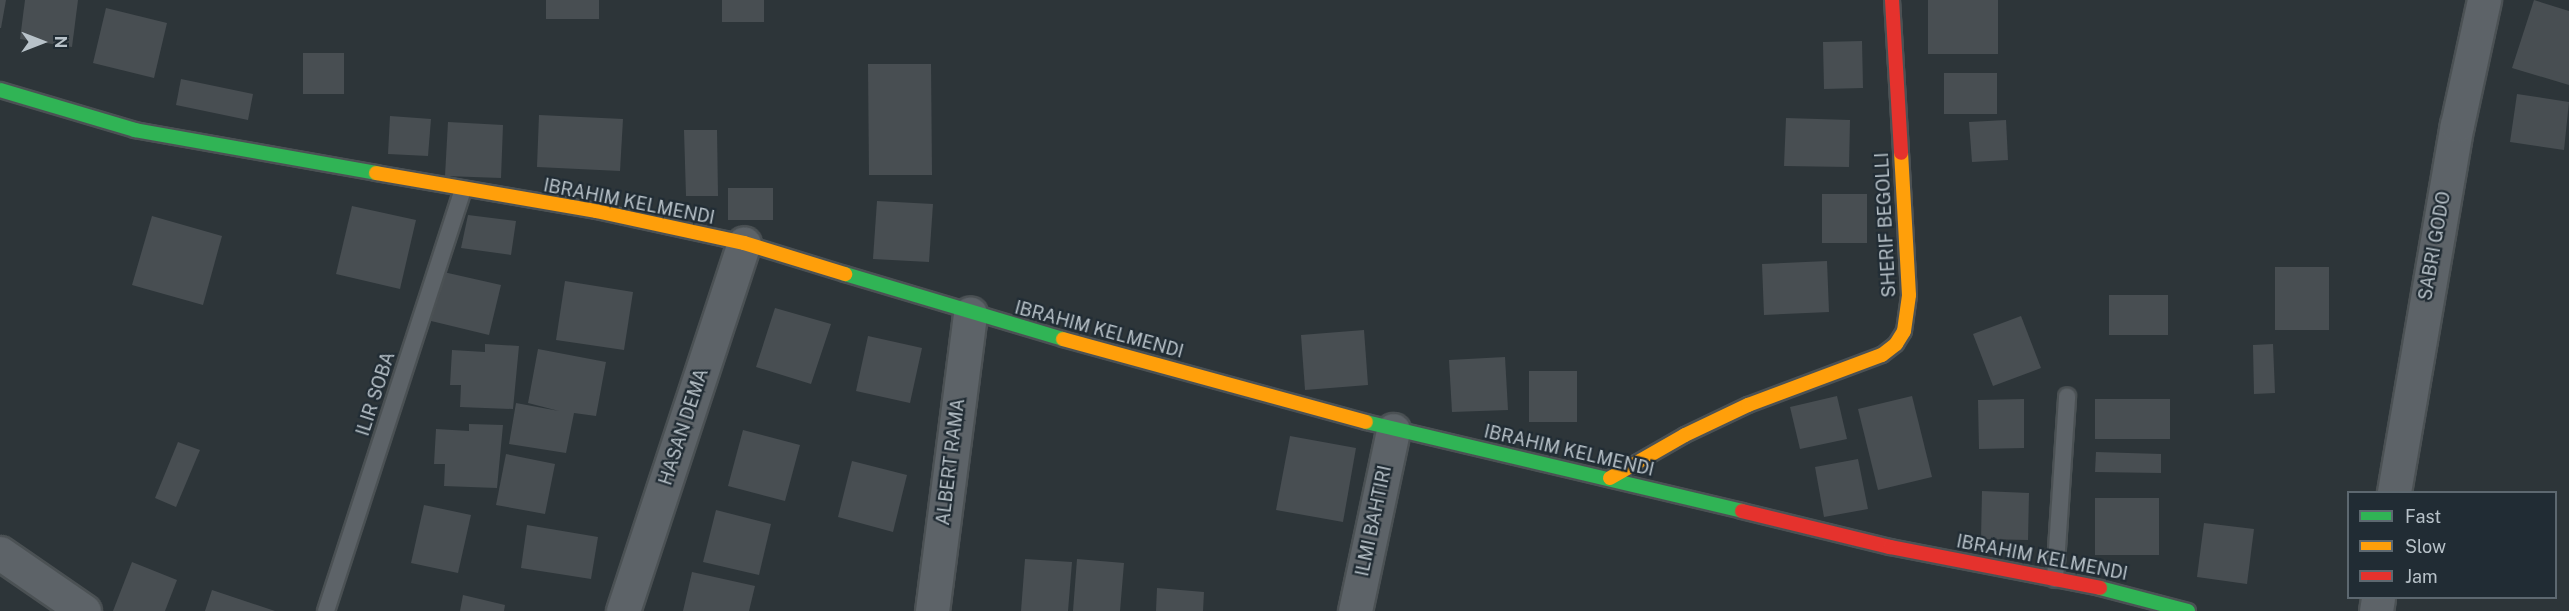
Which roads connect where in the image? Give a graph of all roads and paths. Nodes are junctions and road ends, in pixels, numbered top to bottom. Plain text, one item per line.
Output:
1 (1892, 0) edge
2 (2484, 0) edge
3 (0, 90) edge
4 (463, 190) junction
5 (744, 243) junction
6 (969, 313) junction
7 (2067, 396) dead end
8 (1393, 430) junction
9 (1610, 478) junction
10 (2394, 491) edge
11 (0, 553) edge
12 (2055, 579) junction
13 (84, 611) edge
14 (326, 611) edge
15 (623, 611) edge
16 (932, 611) edge
17 (1355, 611) edge
18 (2188, 611) edge

1 - 9 street, SHERIF BEGOLLI
2 - 10 street, SABRI GODO
3 - 4 street, IBRAHIM KELMENDI
4 - 5 street, IBRAHIM KELMENDI
4 - 14 lane, ILIR SOBA
5 - 6 street, IBRAHIM KELMENDI
5 - 15 street, HASAN DEMA
6 - 8 street, IBRAHIM KELMENDI
6 - 16 street, ALBERT RAMA
7 - 12 lane
8 - 9 street, IBRAHIM KELMENDI
8 - 17 street, ILMI BAHTIRI
9 - 12 street, IBRAHIM KELMENDI
11 - 13 street
12 - 18 street, IBRAHIM KELMENDI

